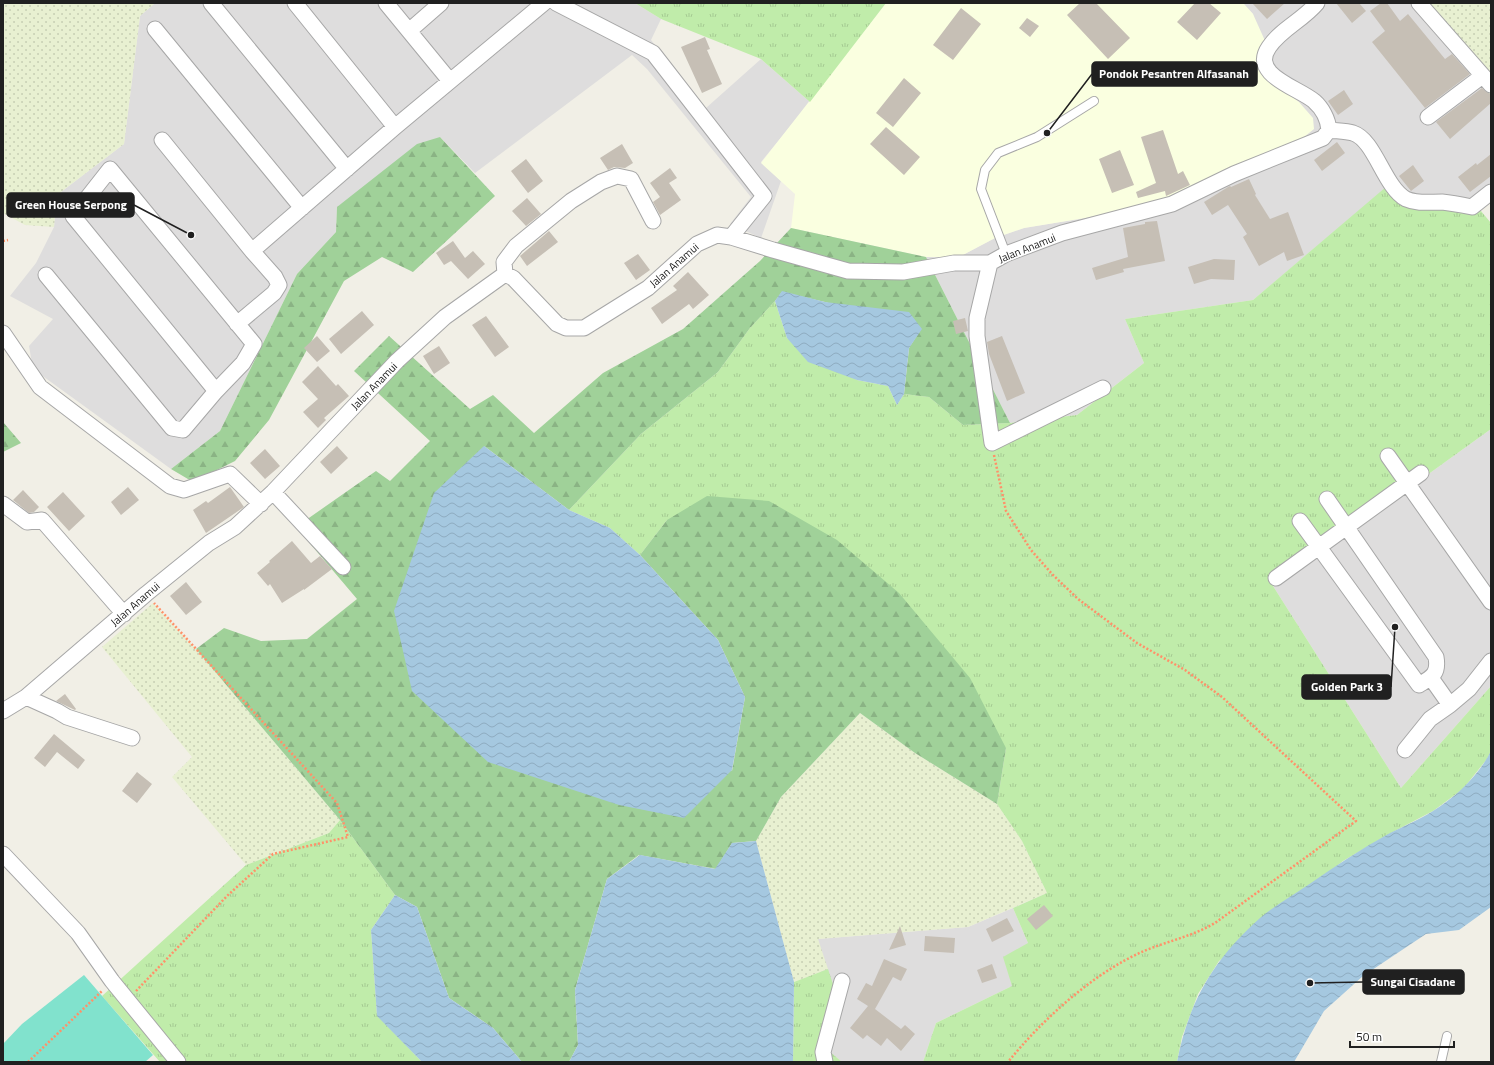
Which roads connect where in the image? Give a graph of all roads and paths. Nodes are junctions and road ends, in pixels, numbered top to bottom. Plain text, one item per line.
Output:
1 (211, 3) edge
2 (295, 3) edge
3 (386, 3) edge
4 (441, 3) edge
5 (544, 3) edge
6 (556, 3) edge
7 (1317, 3) edge
8 (1419, 3) edge
9 (155, 29) dead end
10 (409, 31) junction
11 (1486, 80) edge
12 (450, 81) junction
13 (1094, 101) dead end
14 (1428, 117) dead end
15 (395, 127) junction
16 (1329, 130) junction
17 (162, 140) dead end
18 (347, 169) junction
19 (1491, 192) edge
20 (302, 208) junction
21 (653, 221) dead end
22 (731, 237) junction
23 (8, 240) dead end
24 (3, 241) edge
25 (252, 250) junction
26 (1006, 254) junction
27 (990, 263) junction
28 (505, 274) junction
29 (46, 276) dead end
30 (237, 324) junction
31 (3, 333) edge
32 (1103, 388) dead end
33 (216, 391) junction
34 (992, 443) junction
35 (1388, 456) dead end
36 (1421, 473) dead end
37 (1408, 483) junction
38 (272, 492) junction
39 (1327, 499) dead end
40 (3, 504) edge
41 (261, 504) junction
42 (1300, 521) dead end
43 (1346, 527) junction
44 (1319, 547) junction
45 (343, 567) dead end
46 (1276, 578) dead end
47 (146, 594) junction
48 (1491, 602) edge
49 (124, 614) junction
50 (1491, 661) edge
51 (1431, 678) junction
52 (26, 697) junction
53 (1450, 705) junction
54 (3, 711) edge
55 (132, 738) dead end
56 (1405, 750) dead end
57 (3, 854) edge
58 (112, 981) junction
59 (842, 981) dead end
60 (128, 1000) junction
61 (1447, 1036) dead end
62 (28, 1062) edge
63 (178, 1062) edge
64 (825, 1062) edge
65 (1008, 1062) edge
66 (1441, 1062) edge

1 - 18 street
2 - 15 street
3 - 10 street
4 - 10 street
5 - 12 street
6 - 22 street
7 - 16 street
8 - 11 street
9 - 20 street
10 - 12 street
11 - 14 street
12 - 15 street
13 - 26 lane
15 - 18 street
16 - 19 street
16 - 26 street, Jalan Anamui
17 - 25 street
18 - 20 street
20 - 25 street
21 - 28 street
22 - 27 street, Jalan Anamui
22 - 28 street, Jalan Anamui
23 - 24 path
25 - 30 street
26 - 27 street, Jalan Anamui
27 - 34 street
28 - 38 street, Jalan Anamui
29 - 33 street
30 - 33 street
30 - 33 street
31 - 41 street
32 - 34 street
34 - 65 path
35 - 37 street
36 - 37 street
37 - 43 street
37 - 48 street
38 - 41 street, Jalan Anamui
38 - 45 street
39 - 43 street
40 - 49 street
41 - 47 street, Jalan Anamui
42 - 44 street
43 - 44 street
43 - 51 street
44 - 46 street
44 - 51 street
47 - 49 street, Jalan Anamui
47 - 60 path
49 - 52 street, Jalan Anamui
50 - 53 street
51 - 53 street
52 - 54 street, Jalan Anamui
52 - 55 street
53 - 56 street
57 - 58 street
58 - 60 street
58 - 62 path
59 - 64 street
60 - 63 street
61 - 66 lane

